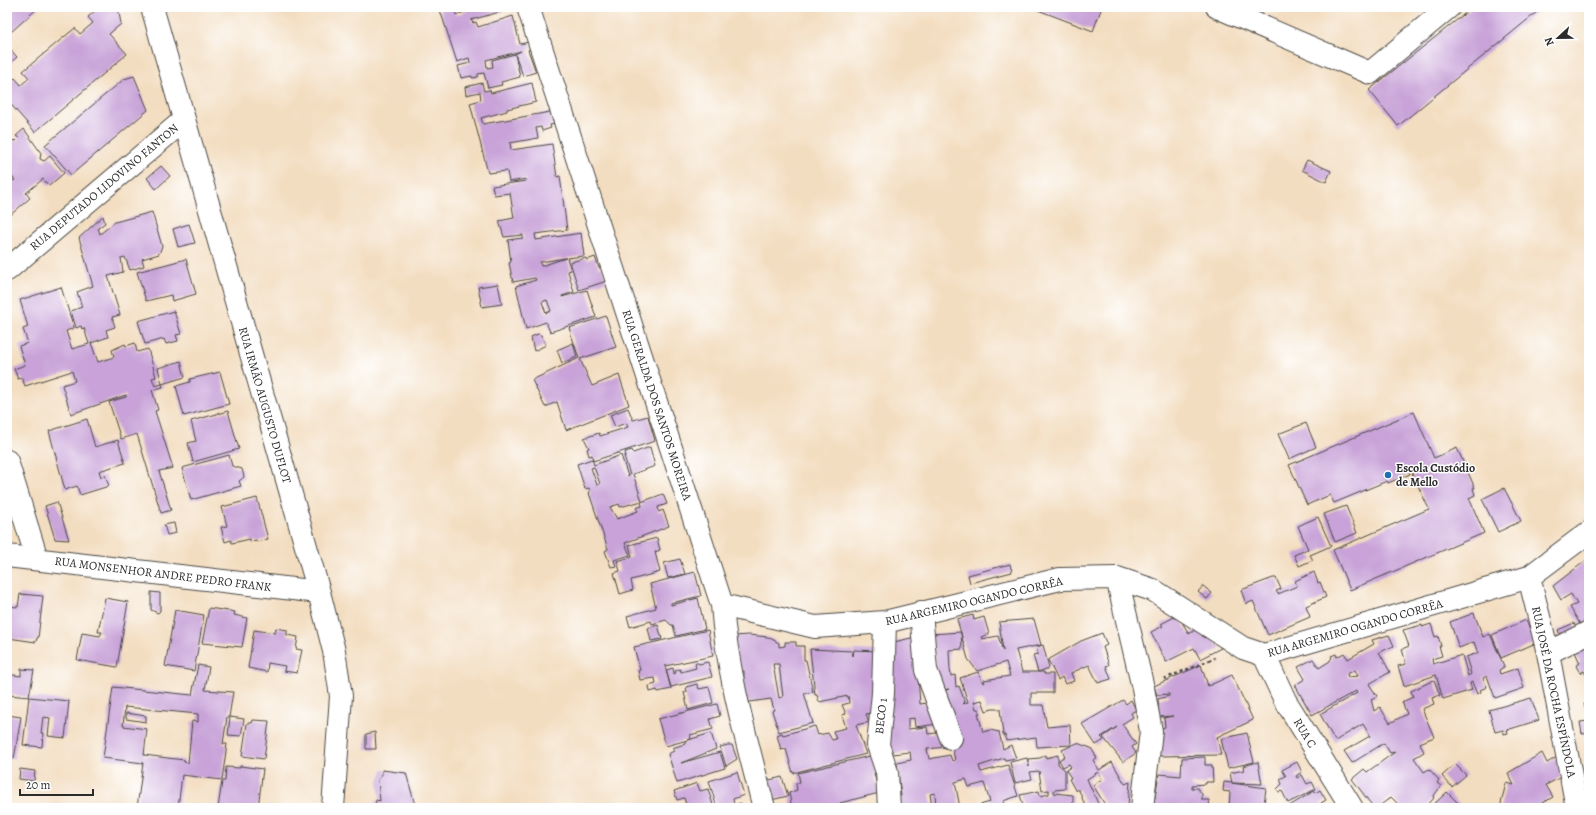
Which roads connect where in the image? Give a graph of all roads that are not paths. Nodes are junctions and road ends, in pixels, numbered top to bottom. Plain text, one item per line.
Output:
1 (152, 7) edge
2 (528, 7) edge
3 (1217, 7) edge
4 (1449, 7) edge
5 (184, 120) junction
6 (7, 270) edge
7 (7, 461) edge
8 (1589, 532) edge
9 (7, 556) edge
10 (37, 559) junction
11 (1529, 577) junction
12 (1117, 578) junction
13 (319, 592) junction
14 (722, 605) junction
15 (921, 612) junction
16 (885, 622) junction
17 (1589, 632) edge
18 (1548, 653) junction
19 (1264, 655) junction
20 (951, 738) dead end
21 (333, 808) edge
22 (764, 808) edge
23 (889, 808) edge
24 (1142, 808) edge
25 (1352, 808) edge
26 (1577, 808) edge

1 - 5 street, RUA IRMÃO AUGUSTO DUFLOT
2 - 14 street, RUA GERALDA DOS SANTOS MOREIRA
3 - 4 street
5 - 6 street, RUA DEPUTADO LIDOVINO FANTON
5 - 13 street, RUA IRMÃO AUGUSTO DUFLOT
7 - 10 street
8 - 11 street, RUA ARGEMIRO OGANDO CORRÊA
9 - 10 street, RUA MONSENHOR ANDRE PEDRO FRANK
10 - 13 street, RUA MONSENHOR ANDRE PEDRO FRANK
11 - 18 street, RUA JOSÉ DA ROCHA ESPÍNDOLA
11 - 19 street, RUA ARGEMIRO OGANDO CORRÊA
12 - 15 street, RUA ARGEMIRO OGANDO CORRÊA
12 - 19 street, RUA ARGEMIRO OGANDO CORRÊA
12 - 24 street
13 - 21 street, RUA IRMÃO AUGUSTO DUFLOT
14 - 16 street, RUA ARGEMIRO OGANDO CORRÊA
14 - 22 street, RUA GERALDA DOS SANTOS MOREIRA
15 - 16 street, RUA ARGEMIRO OGANDO CORRÊA
15 - 20 street
16 - 23 street, BECO 1
17 - 18 street
18 - 26 street, RUA JOSÉ DA ROCHA ESPÍNDOLA
19 - 25 street, RUA C

